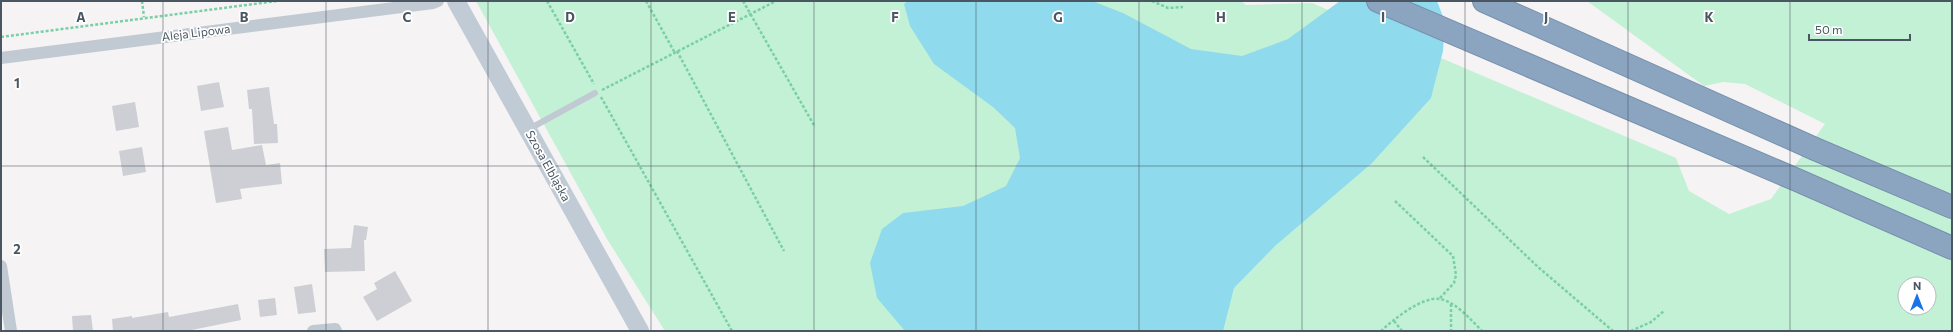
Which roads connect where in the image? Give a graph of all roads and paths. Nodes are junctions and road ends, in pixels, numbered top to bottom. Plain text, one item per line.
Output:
1 (142, 1) edge
2 (277, 1) edge
3 (438, 1) edge
4 (456, 1) edge
5 (547, 1) edge
6 (646, 1) edge
7 (744, 1) edge
8 (776, 1) edge
9 (1152, 1) edge
10 (1378, 1) edge
11 (1484, 1) edge
12 (1183, 7) dead end
13 (751, 14) junction
14 (144, 17) junction
15 (1, 37) edge
16 (676, 52) junction
17 (1, 58) edge
18 (596, 93) junction
19 (815, 128) dead end
20 (528, 130) junction
21 (1423, 157) dead end
22 (1395, 201) dead end
23 (1952, 208) edge
24 (1952, 248) edge
25 (784, 251) dead end
26 (1, 266) edge
27 (1439, 299) junction
28 (1451, 304) junction
29 (1664, 311) dead end
30 (1394, 320) junction
31 (11, 331) edge
32 (313, 331) edge
33 (336, 331) edge
34 (640, 331) edge
35 (732, 331) edge
36 (1381, 331) edge
37 (1402, 331) edge
38 (1451, 331) edge
39 (1482, 331) edge
40 (1613, 331) edge
41 (1630, 331) edge

1 - 14 path
2 - 14 path
3 - 17 street, Aleja Lipowa
4 - 20 main road, Szosa Elbląska
5 - 18 path
6 - 16 path
7 - 13 path
8 - 13 path
9 - 12 path
10 - 24 highway
11 - 23 highway
13 - 16 path
13 - 19 path
14 - 15 path
16 - 18 path
16 - 25 path
18 - 20 lane
18 - 35 path
20 - 34 main road, Szosa Elbląska
21 - 40 path
22 - 27 path
26 - 31 street
27 - 28 path
27 - 30 path
28 - 38 path
28 - 39 path
29 - 41 path
30 - 36 path
30 - 37 path
32 - 33 street

